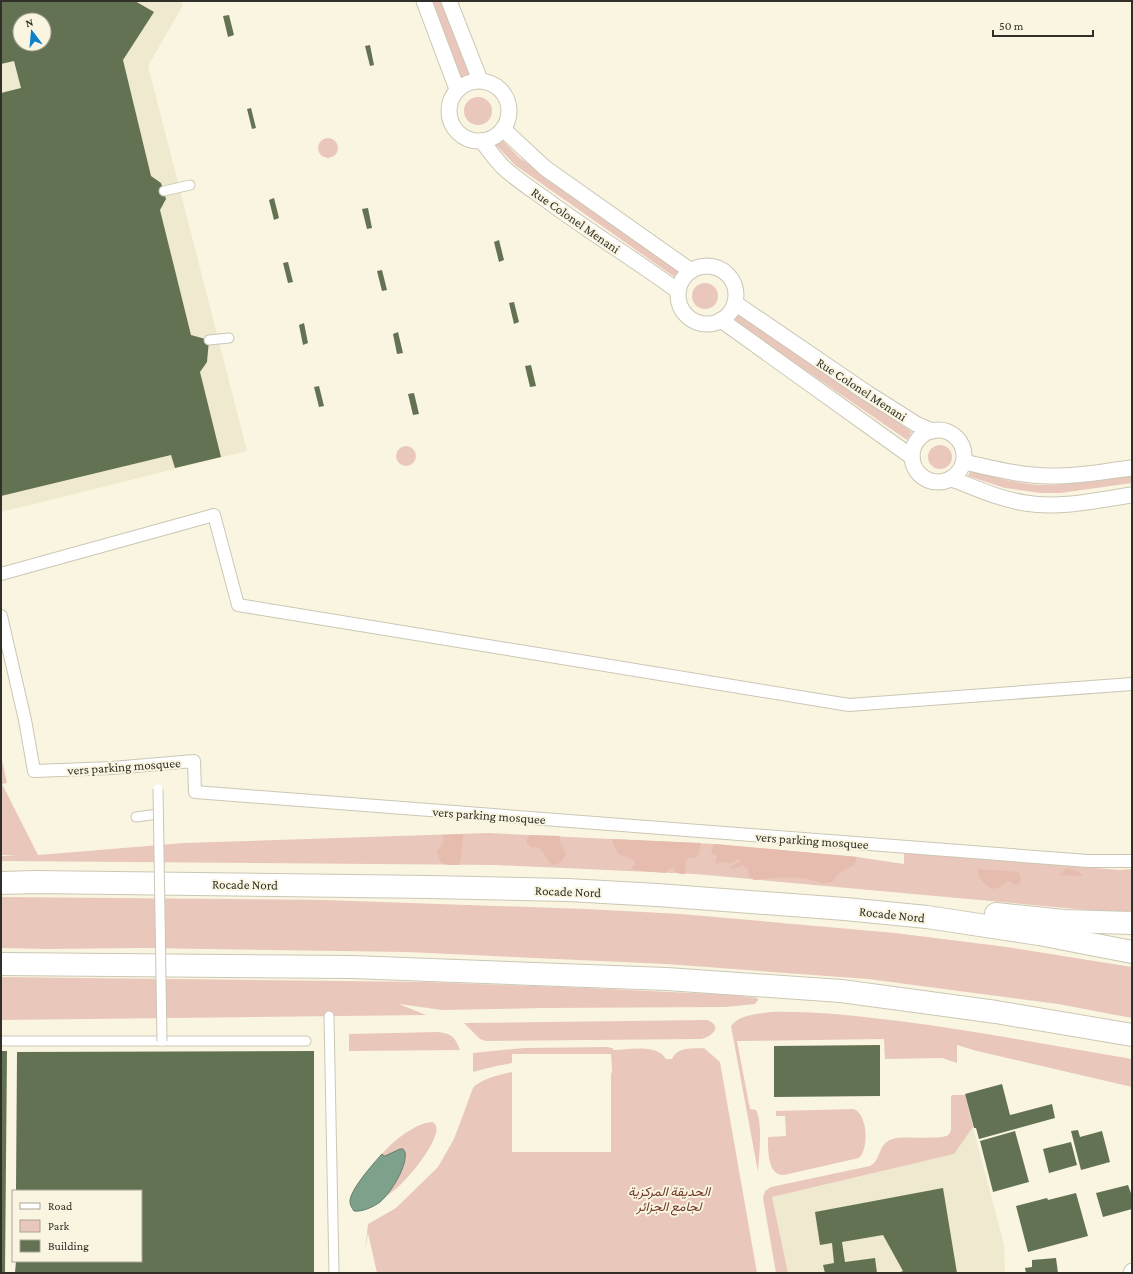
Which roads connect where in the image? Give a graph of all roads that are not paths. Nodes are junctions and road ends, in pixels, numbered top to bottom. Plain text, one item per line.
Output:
1 (424, 1) edge
2 (449, 1) edge
3 (480, 80) junction
4 (457, 89) junction
5 (503, 129) junction
6 (482, 141) junction
7 (190, 185) dead end
8 (164, 191) dead end
9 (691, 271) junction
10 (678, 291) junction
11 (735, 303) junction
12 (721, 320) junction
13 (229, 338) dead end
14 (209, 340) dead end
15 (932, 431) junction
16 (912, 457) junction
17 (964, 462) junction
18 (1132, 468) edge
19 (952, 479) junction
20 (1132, 495) edge
21 (1, 574) edge
22 (1, 616) edge
23 (1132, 684) edge
24 (158, 789) dead end
25 (158, 814) junction
26 (136, 817) dead end
27 (1132, 861) edge
28 (1, 878) edge
29 (53, 882) junction
30 (1, 883) edge
31 (568, 890) junction
32 (1097, 922) junction
33 (1132, 923) edge
34 (1132, 927) edge
35 (1132, 952) edge
36 (1, 964) edge
37 (329, 1016) dead end
38 (1084, 1026) junction
39 (1132, 1035) edge
40 (306, 1040) dead end
41 (1, 1041) edge
42 (162, 1041) junction
43 (1132, 1047) edge
44 (334, 1273) edge

1 - 4 street
2 - 3 street
3 - 4 street
3 - 5 street
4 - 6 street
5 - 6 street
5 - 9 street, Rue Colonel Menani
6 - 10 street, Rue Colonel Menani
7 - 8 street
9 - 10 street
9 - 11 street
10 - 12 street
11 - 12 street
11 - 15 street, Rue Colonel Menani
12 - 16 street, Rue Colonel Menani
13 - 14 street
15 - 16 street
15 - 17 street
16 - 19 street
17 - 18 street
17 - 19 street
19 - 20 street
21 - 23 street
22 - 27 street, vers parking mosquee
24 - 25 street, bridge
25 - 26 street
25 - 42 street, bridge
28 - 29 highway
29 - 30 highway, Rocade Nord
29 - 31 highway, Rocade Nord
31 - 32 highway
31 - 35 highway, Rocade Nord
32 - 33 highway
32 - 34 highway
36 - 38 highway
37 - 44 street
38 - 39 highway
38 - 43 highway
40 - 42 street
41 - 42 street

